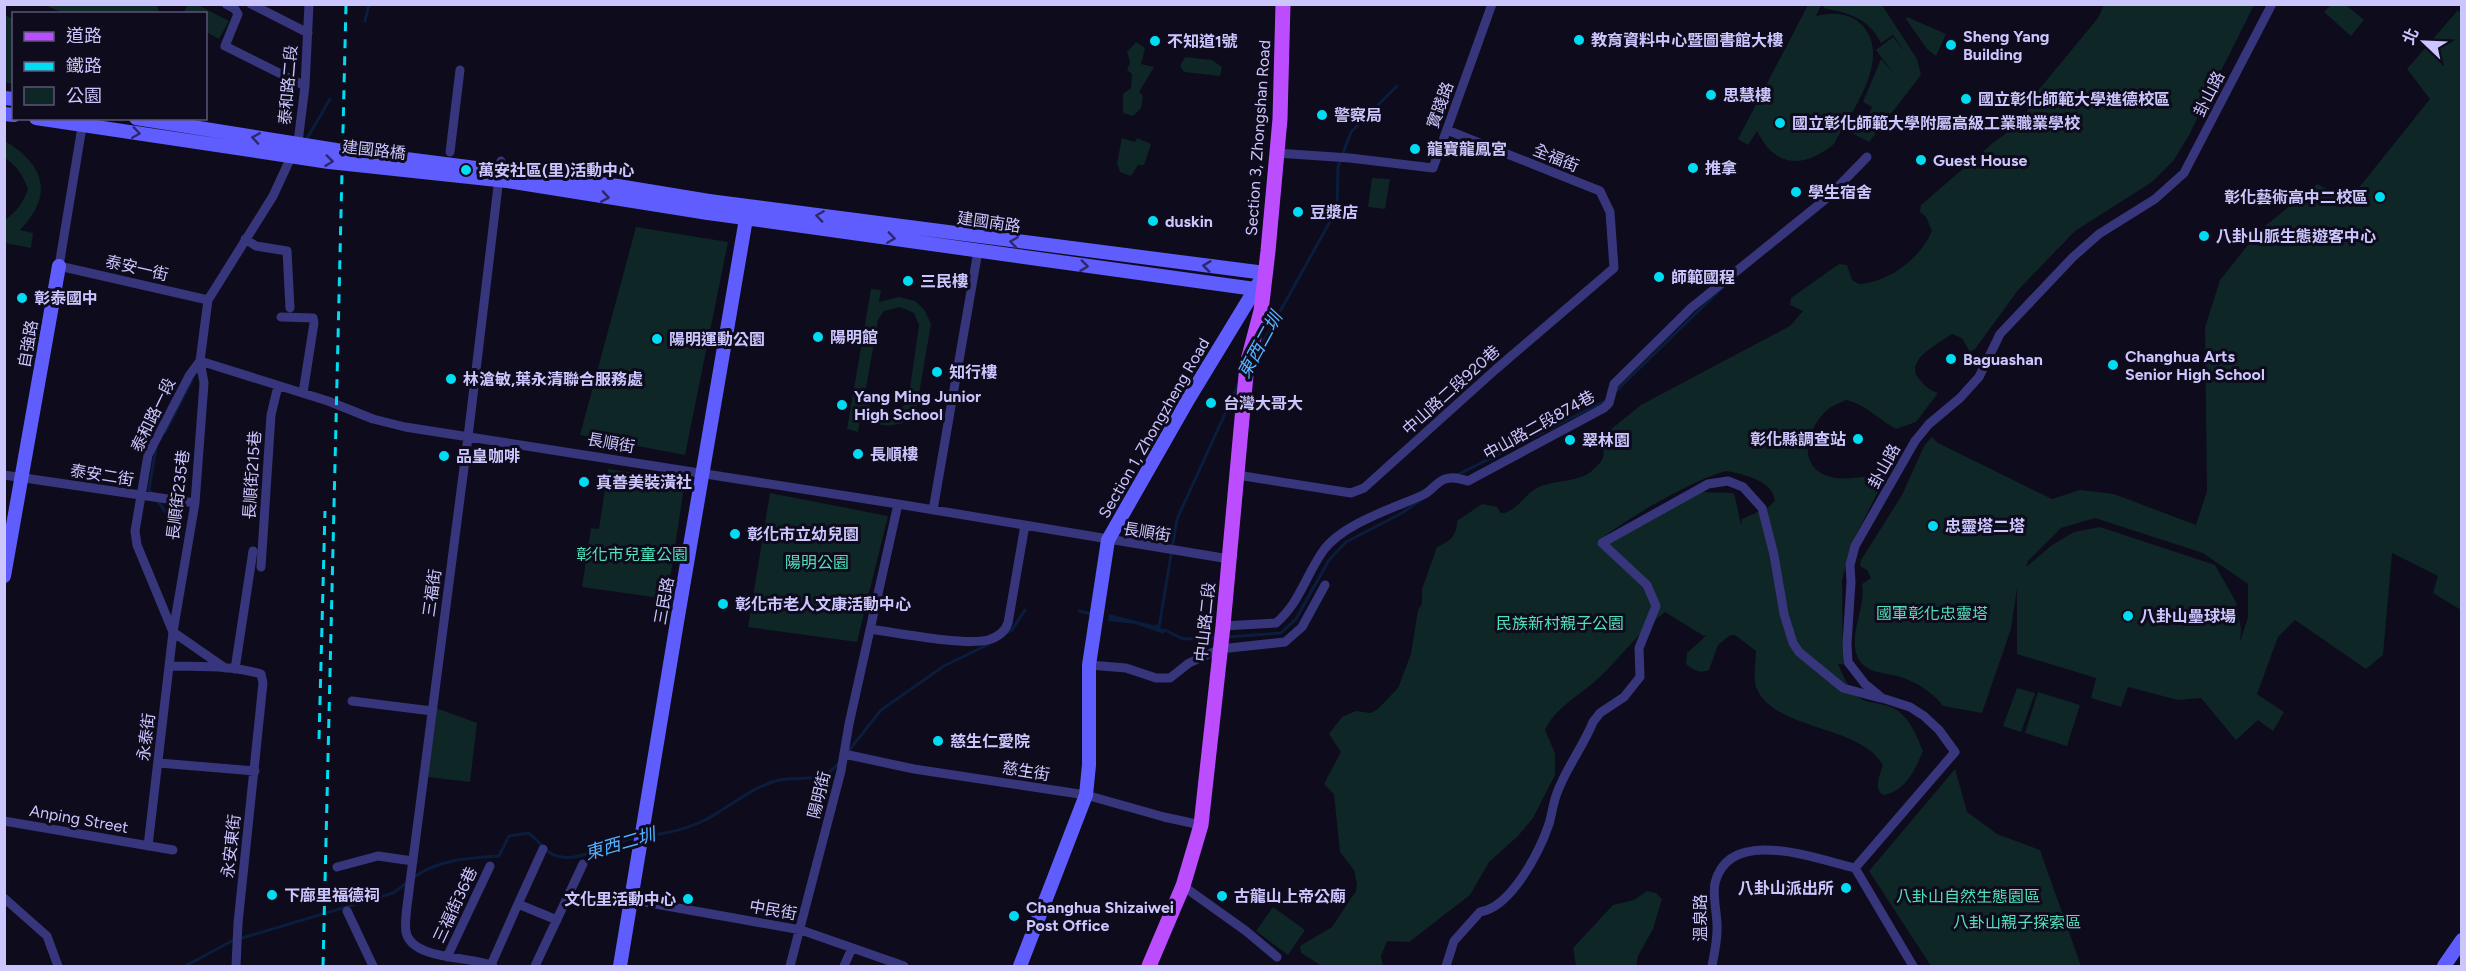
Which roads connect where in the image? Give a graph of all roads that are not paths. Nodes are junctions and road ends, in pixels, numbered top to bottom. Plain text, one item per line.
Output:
1 (226, 4) edge
2 (251, 4) edge
3 (309, 4) edge
4 (1283, 4) edge
5 (1492, 4) edge
6 (2272, 4) edge
7 (308, 33) junction
8 (460, 70) dead end
9 (305, 86) junction
10 (49, 120) edge
11 (84, 120) edge
12 (148, 120) edge
13 (1447, 130) junction
14 (450, 152) dead end
15 (1276, 153) junction
16 (1867, 157) dead end
17 (501, 161) dead end
18 (286, 166) joint
19 (709, 207) junction
20 (748, 212) junction
21 (1610, 212) joint
22 (245, 239) junction
23 (978, 251) junction
24 (59, 266) junction
25 (1265, 273) junction
26 (1258, 290) junction
27 (208, 300) junction
28 (290, 308) dead end
29 (281, 317) dead end
30 (200, 361) junction
31 (278, 386) junction
32 (303, 393) junction
33 (468, 437) junction
34 (4, 475) edge
35 (704, 475) junction
36 (1237, 475) junction
37 (20, 477) junction
38 (149, 497) junction
39 (195, 502) junction
40 (898, 504) junction
41 (933, 510) junction
42 (1025, 525) junction
43 (1108, 540) junction
44 (253, 551) dead end
45 (1229, 559) junction
46 (261, 567) dead end
47 (4, 576) edge
48 (1325, 585) dead end
49 (1265, 625) junction
50 (870, 629) junction
51 (173, 632) junction
52 (1222, 638) junction
53 (1264, 645) junction
54 (169, 666) junction
55 (1089, 666) junction
56 (225, 668) junction
57 (236, 669) junction
58 (1882, 698) junction
59 (352, 701) dead end
60 (432, 711) junction
61 (844, 754) junction
62 (159, 763) junction
63 (255, 771) junction
64 (1086, 795) junction
65 (4, 821) edge
66 (1201, 825) junction
67 (148, 846) junction
68 (543, 849) dead end
69 (173, 850) dead end
70 (413, 861) junction
71 (583, 864) dead end
72 (490, 866) dead end
73 (337, 867) dead end
74 (1855, 868) junction
75 (1183, 886) junction
76 (4, 898) edge
77 (633, 900) junction
78 (518, 904) junction
79 (347, 911) dead end
80 (557, 920) junction
81 (801, 930) junction
82 (2462, 940) edge
83 (852, 948) junction
84 (447, 957) junction
85 (1277, 957) dead end
86 (58, 966) edge
87 (236, 966) edge
88 (373, 966) edge
89 (492, 966) edge
90 (535, 966) edge
91 (620, 966) edge
92 (790, 966) edge
93 (844, 966) edge
94 (904, 966) edge
95 (1020, 966) edge
96 (1149, 966) edge
97 (1446, 966) edge
98 (1712, 966) edge
99 (1914, 966) edge
100 (2444, 966) edge

1 - 9 street
2 - 7 street
3 - 7 street, 泰和路二段
4 - 15 main road, Section 3, Zhongshan Road
5 - 13 street, 實踐路
6 - 58 street, 卦山路
7 - 9 street, 泰和路二段
8 - 14 street
9 - 18 street, 泰和路二段
10 -> 19 street, 建國路橋, bridge
11 - 24 street, 自強路
19 -> 12 street, 建國路橋, bridge
13 - 15 street, 實踐路
13 - 21 street, 全福街
15 - 25 main road, Section 3, Zhongshan Road
16 - 49 street, 中山路二段874巷
17 - 33 street, 三福街
18 - 22 street, 泰和路一段
19 - 20 street, 建國南路
20 -> 23 street, 建國南路
25 -> 20 street, 建國南路
20 - 35 street, 三民路
21 - 36 street, 中山路二段920巷
22 - 27 street, 泰和路一段
22 - 28 street
23 -> 26 street, 建國南路
23 - 41 street
24 - 27 street, 泰安一街
24 - 37 street, 自強路
25 - 26 main road, 中山路二段
26 - 36 main road, 中山路二段
26 - 43 street, Section 1, Zhongzheng Road
27 - 30 street, 泰和路一段
29 - 32 street
30 - 31 street, 長順街
30 - 38 street, 泰和路一段
30 - 39 street, 長順街235巷
31 - 32 street, 長順街
31 - 46 street, 長順街215巷
32 - 33 street, 長順街
33 - 35 street, 長順街
33 - 60 street, 三福街
34 - 37 street, 泰安二街
35 - 40 street, 長順街
35 - 77 street, 三民路
36 - 45 main road, 中山路二段
37 - 38 street, 泰安二街
37 - 47 street, 自強路
38 - 39 street, 泰安二街
38 - 51 street, 泰和路一段
39 - 51 street, 長順街235巷
40 - 41 street, 長順街
40 - 50 street, 陽明街
41 - 42 street, 長順街
42 - 43 street, 長順街
42 - 50 street
43 - 45 street, 長順街
43 - 55 street, Section 1, Zhongzheng Road
44 - 57 street
45 - 52 main road, 中山路二段
48 - 53 street
49 - 52 street
49 - 53 street
50 - 61 street, 陽明街
51 - 54 street, 永泰街
51 - 56 street
52 - 53 street
52 - 55 street
52 - 66 main road, 中山路二段
54 - 56 street
54 - 62 street, 永泰街
55 - 64 street, Section 1, Zhongzheng Road
56 - 57 street
57 - 63 street
58 - 74 street, 卦山路
58 - 97 street
59 - 60 street
60 - 70 street, 三福街
61 - 64 street, 慈生街
61 - 81 street, 陽明街
62 - 63 street
62 - 67 street, 永泰街
63 - 87 street, 永安東街
64 - 66 street, 慈生街
64 - 95 street, Section 1, Zhongzheng Road
65 - 67 street, Anping Street
66 - 75 main road, 中山路二段
67 - 69 street, Anping Street
68 - 78 street
70 - 73 street
70 - 84 street, 三福街
71 - 80 street
72 - 84 street, 三福街36巷
74 - 98 street, 溫泉路
74 - 99 street
75 - 85 street
75 - 96 main road, 中山路二段
76 - 86 street
77 - 81 street, 中民街
77 - 91 street, 三民路
78 - 80 street
78 - 89 street
79 - 88 street
80 - 90 street
81 - 83 street, 中民街
81 - 92 street, 陽明街
82 - 100 street
83 - 93 street
83 - 94 street, 中民街
84 - 89 street, 三福街

